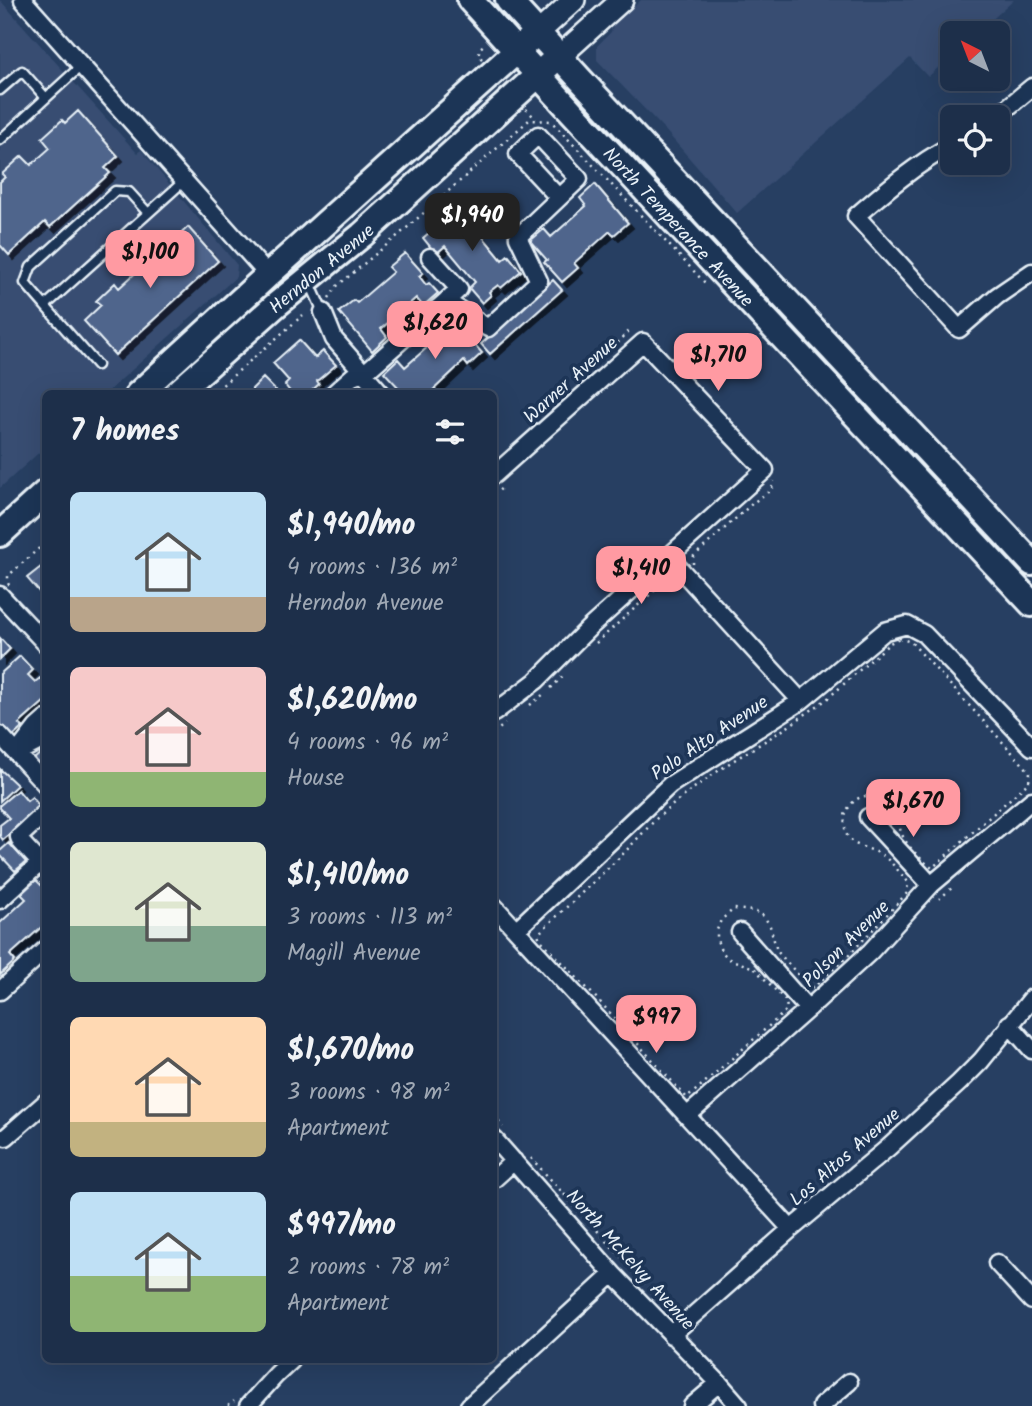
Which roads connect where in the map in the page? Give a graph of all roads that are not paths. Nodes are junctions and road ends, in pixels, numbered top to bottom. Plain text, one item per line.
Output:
1 (23, 0) edge
2 (470, 0) edge
3 (508, 0) edge
4 (574, 0) edge
5 (622, 0) edge
6 (538, 33) junction
7 (517, 52) junction
8 (558, 57) junction
9 (81, 66) junction
10 (538, 75) junction
11 (1032, 87) edge
12 (0, 90) edge
13 (46, 97) junction
14 (1010, 105) edge
15 (0, 140) edge
16 (940, 151) edge
17 (184, 181) junction
18 (559, 198) dead end
19 (148, 213) junction
20 (430, 257) dead end
21 (268, 275) junction
22 (308, 278) junction
23 (1029, 278) edge
24 (446, 301) junction
25 (326, 305) joint
26 (45, 306) junction
27 (97, 365) dead end
28 (362, 372) junction
29 (142, 390) edge
30 (180, 390) edge
31 (337, 390) edge
32 (378, 390) edge
33 (499, 481) edge
34 (42, 482) edge
35 (42, 496) edge
36 (42, 514) edge
37 (0, 519) edge
38 (0, 534) edge
39 (0, 551) edge
40 (669, 557) junction
41 (1032, 563) edge
42 (0, 595) edge
43 (1032, 604) edge
44 (42, 640) edge
45 (801, 701) junction
46 (497, 711) edge
47 (42, 723) edge
48 (0, 735) edge
49 (42, 740) edge
50 (1032, 747) edge
51 (17, 753) junction
52 (42, 781) edge
53 (1032, 800) edge
54 (42, 815) edge
55 (869, 817) dead end
56 (42, 865) edge
57 (42, 867) edge
58 (931, 885) junction
59 (0, 900) edge
60 (497, 909) edge
61 (516, 930) junction
62 (740, 932) dead end
63 (42, 953) edge
64 (0, 991) edge
65 (1032, 998) edge
66 (808, 1009) junction
67 (1009, 1024) junction
68 (1032, 1050) edge
69 (42, 1106) edge
70 (687, 1116) junction
71 (498, 1133) edge
72 (6, 1137) dead end
73 (514, 1161) junction
74 (497, 1176) edge
75 (791, 1229) junction
76 (997, 1263) dead end
77 (613, 1274) junction
78 (1032, 1301) edge
79 (671, 1335) junction
80 (289, 1363) edge
81 (849, 1382) dead end
82 (719, 1383) junction
83 (248, 1406) edge
84 (469, 1406) edge
85 (692, 1406) edge
86 (739, 1406) edge
87 (821, 1406) edge

1 - 9 street
2 - 7 main road, North Temperance Avenue
3 - 6 main road, North Temperance Avenue
4 - 6 main road, Herndon Avenue
5 - 8 main road, Herndon Avenue
6 - 7 main road, Herndon Avenue
6 - 8 main road, North Temperance Avenue
7 - 10 main road, North Temperance Avenue
7 - 21 main road, Herndon Avenue
8 - 10 main road, Herndon Avenue
8 - 41 main road, North Temperance Avenue
9 - 13 lane
9 - 17 street
10 - 22 main road, Herndon Avenue
10 - 43 main road, North Temperance Avenue
11 - 14 street
12 - 13 lane
13 - 15 lane
16 - 23 street
17 - 19 lane
17 - 21 street
18 - 24 street
19 - 26 lane
19 - 26 lane
20 - 24 street
21 - 29 main road, Herndon Avenue
22 - 25 lane
22 - 30 main road, Herndon Avenue
24 - 28 street
25 - 28 street
26 - 27 lane
28 - 31 street
28 - 32 street
33 - 40 street, Warner Avenue
34 - 37 main road
35 - 38 main road
36 - 39 main road
40 - 45 street
40 - 46 street
42 - 44 street
45 - 50 street, Palo Alto Avenue
45 - 61 street, Palo Alto Avenue
47 - 51 street
48 - 51 street
49 - 51 street
51 - 52 street
53 - 58 street, Polson Avenue
54 - 56 street
55 - 58 street
57 - 59 street
58 - 66 street, Polson Avenue
60 - 61 street
61 - 70 street
62 - 66 street
63 - 64 street
65 - 67 street, Los Altos Avenue
66 - 70 street, Polson Avenue
67 - 68 street
67 - 75 street, Los Altos Avenue
69 - 72 street
70 - 75 street
71 - 73 street, North McKelvy Avenue
73 - 74 street
73 - 77 street, North McKelvy Avenue
75 - 79 street, Los Altos Avenue
76 - 78 street
77 - 79 street, North McKelvy Avenue
77 - 84 street
79 - 82 street, North McKelvy Avenue
80 - 83 street
81 - 87 street
82 - 85 street
82 - 86 street, North McKelvy Avenue

